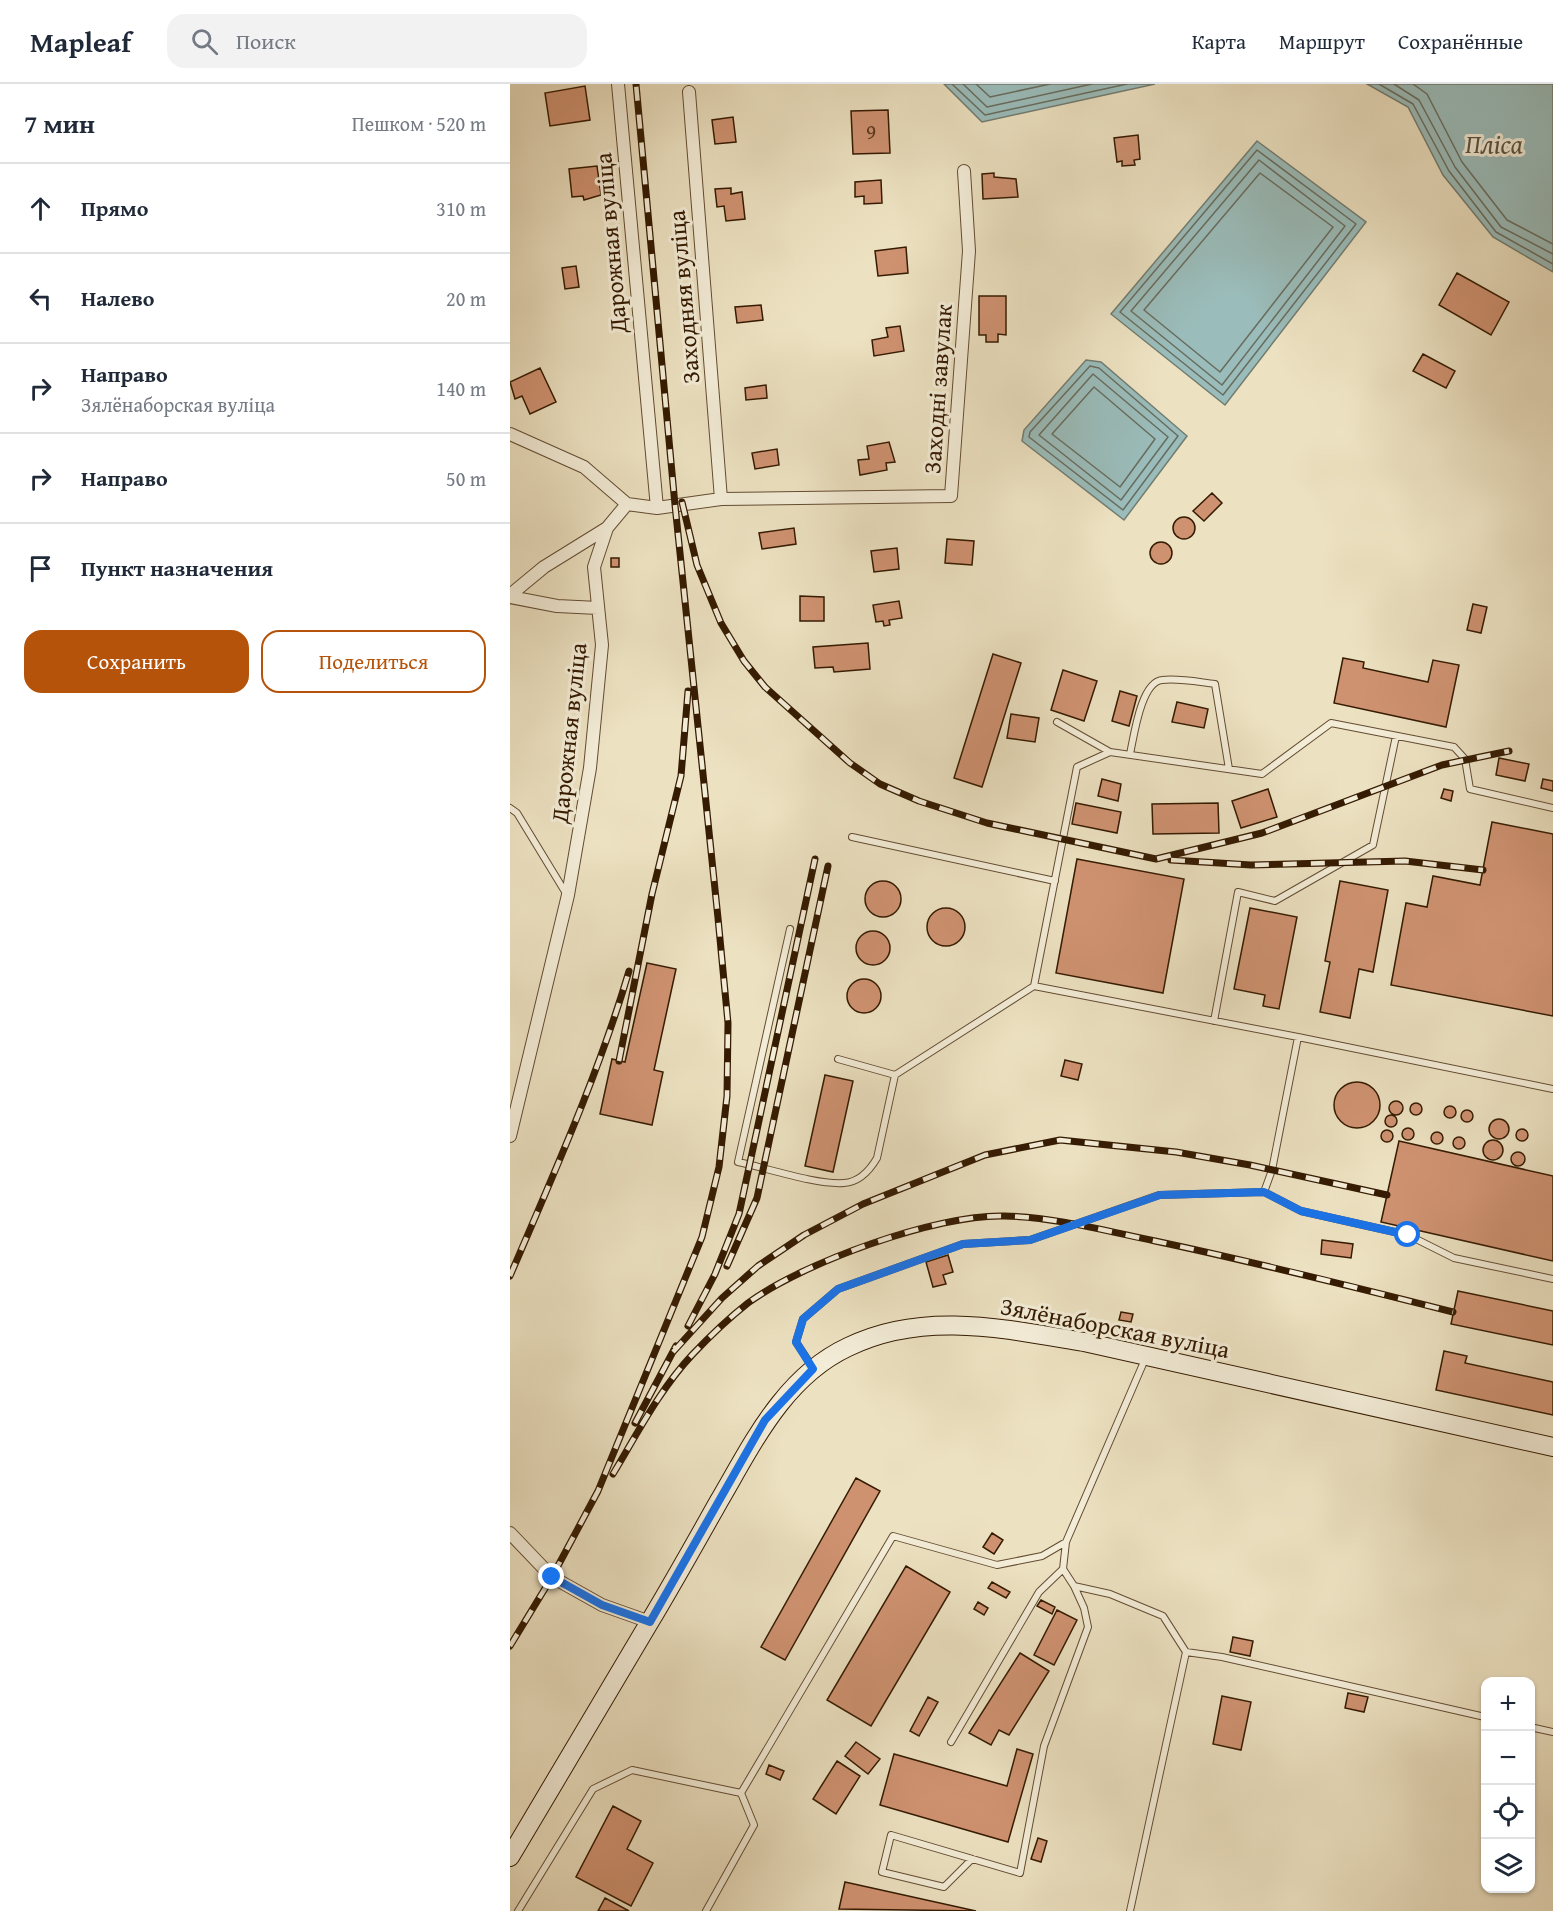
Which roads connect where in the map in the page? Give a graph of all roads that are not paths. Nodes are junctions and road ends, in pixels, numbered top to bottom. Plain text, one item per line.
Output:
1 (618, 84) edge
2 (688, 92) dead end
3 (964, 171) dead end
4 (510, 434) edge
5 (721, 499) junction
6 (627, 504) junction
7 (657, 508) junction
8 (607, 528) junction
9 (510, 596) edge
10 (598, 608) junction
11 (1057, 722) dead end
12 (1396, 736) junction
13 (1110, 752) junction
14 (1130, 754) junction
15 (1229, 769) junction
16 (510, 808) edge
17 (1553, 808) edge
18 (852, 837) dead end
19 (1055, 881) junction
20 (568, 895) junction
21 (790, 929) dead end
22 (1034, 986) junction
23 (1214, 1021) junction
24 (1298, 1037) junction
25 (838, 1059) dead end
26 (895, 1075) junction
27 (1553, 1089) edge
28 (510, 1136) edge
29 (1264, 1192) junction
30 (1553, 1279) edge
31 (1146, 1357) junction
32 (813, 1369) junction
33 (1553, 1446) edge
34 (510, 1533) edge
35 (1066, 1542) junction
36 (1062, 1569) junction
37 (1074, 1586) junction
38 (650, 1622) junction
39 (1186, 1652) junction
40 (1481, 1716) edge
41 (1535, 1728) edge
42 (1553, 1732) edge
43 (951, 1742) dead end
44 (741, 1793) junction
45 (510, 1857) edge
46 (972, 1859) junction
47 (518, 1911) edge
48 (706, 1911) edge
49 (1130, 1911) edge

1 - 7 street, Дарожная вуліца
2 - 5 street, Заходняя вуліца
3 - 5 street, Заходні завулак
4 - 6 street
5 - 7 street, Заходні завулак
6 - 7 street
6 - 8 street, Дарожная вуліца
8 - 9 street
8 - 10 street, Дарожная вуліца
9 - 10 street
10 - 20 street, Дарожная вуліца
11 - 13 lane
12 - 15 lane
12 - 17 lane
12 - 23 lane
13 - 14 lane
13 - 19 lane
14 - 15 lane
14 - 15 lane
16 - 20 lane
18 - 19 lane
19 - 22 lane
20 - 28 street, Дарожная вуліца
21 - 26 lane
22 - 23 lane
22 - 26 lane
23 - 24 lane
24 - 27 lane
24 - 29 lane
25 - 26 lane
29 - 30 lane
29 - 32 lane
31 - 32 main road, Зялёнаборская вуліца
31 - 33 main road, Зялёнаборская вуліца
31 - 35 lane
32 - 38 main road, Зялёнаборская вуліца
34 - 38 street
35 - 36 lane
35 - 44 lane
36 - 37 lane
36 - 43 lane
37 - 39 lane
37 - 46 lane
38 - 45 main road, Зялёнаборская вуліца
39 - 40 lane
39 - 49 lane
41 - 42 lane
44 - 47 lane
44 - 48 lane
46 - 46 lane

